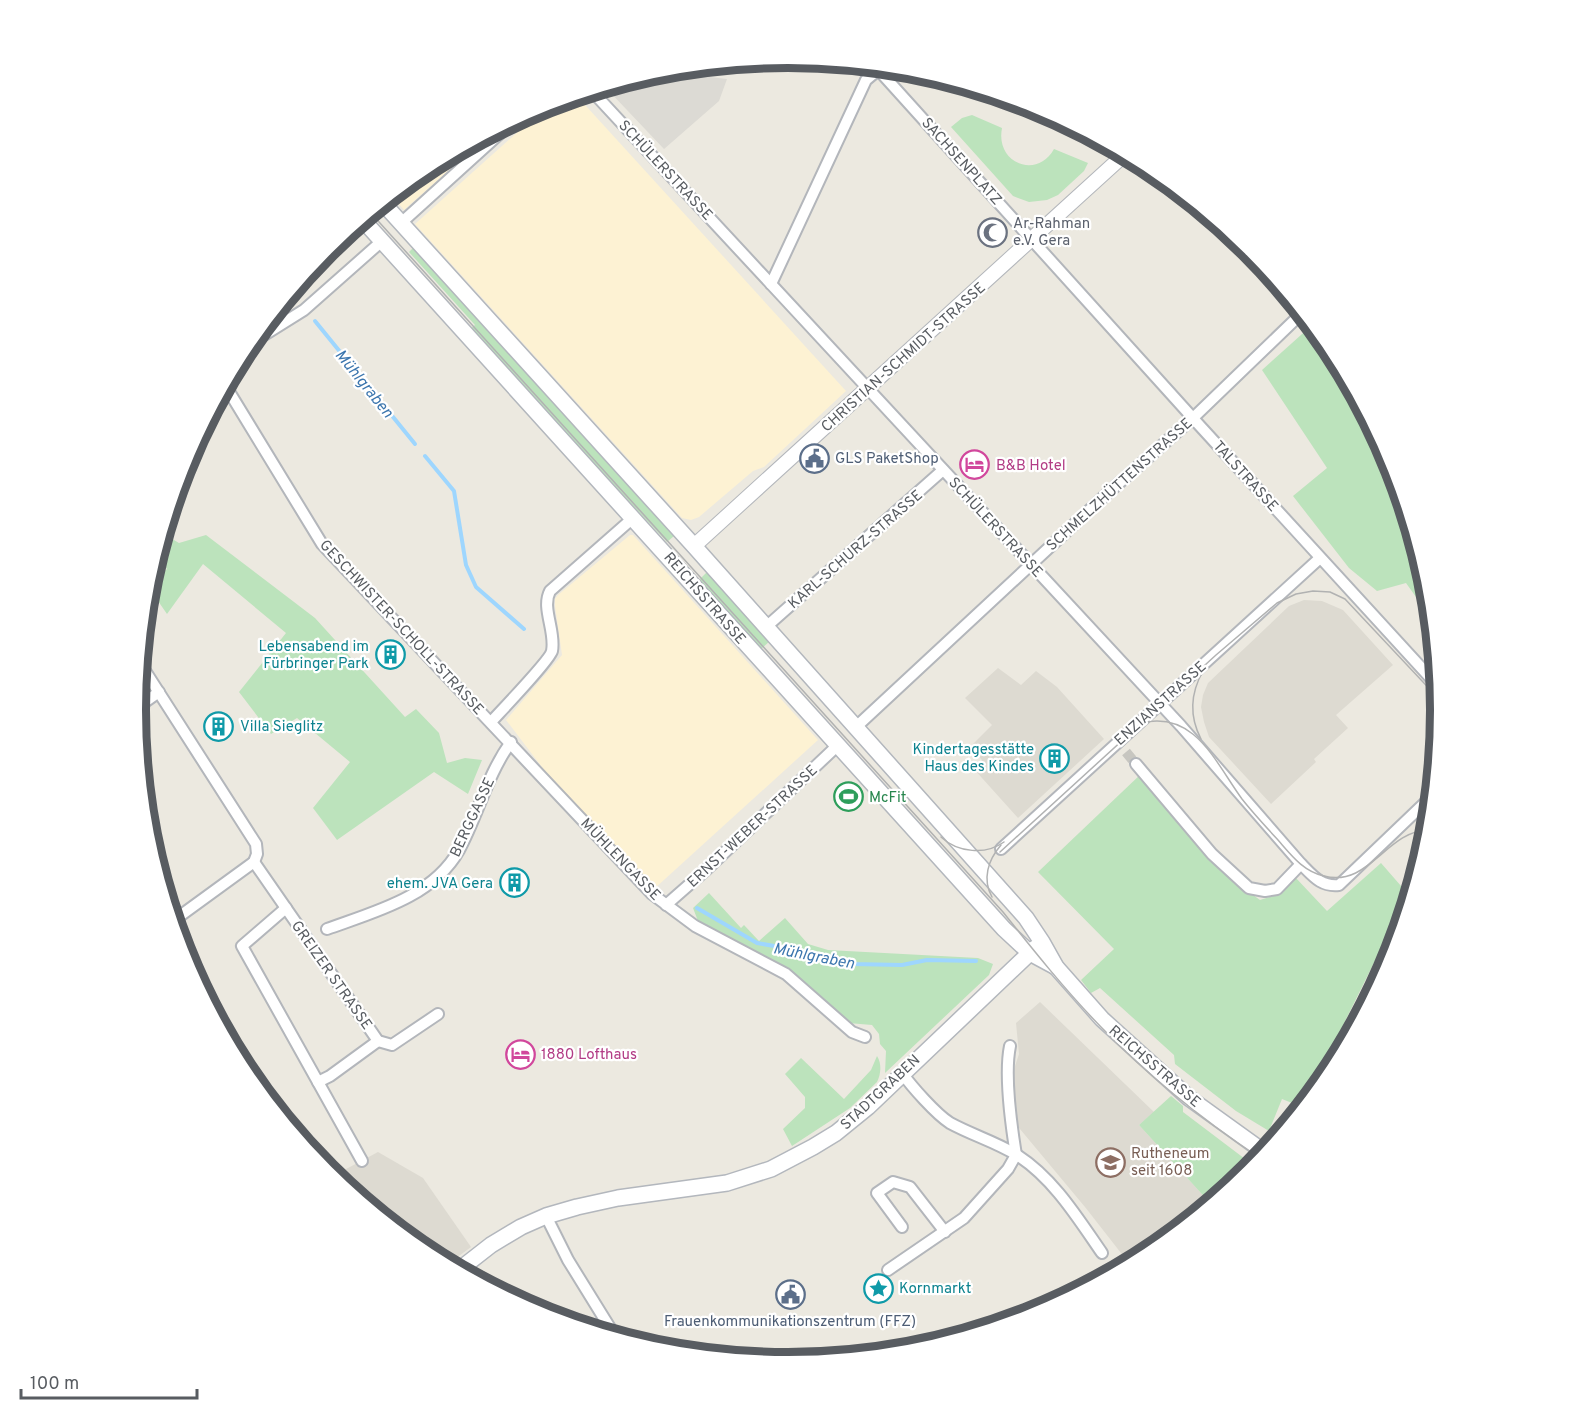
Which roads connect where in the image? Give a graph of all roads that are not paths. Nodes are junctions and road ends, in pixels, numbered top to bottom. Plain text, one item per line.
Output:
1 (872, 73) edge
2 (883, 75) edge
3 (597, 97) edge
4 (492, 140) edge
5 (1118, 160) edge
6 (387, 208) edge
7 (401, 223) junction
8 (367, 225) edge
9 (1031, 239) junction
10 (382, 241) junction
11 (771, 284) junction
12 (1296, 318) edge
13 (269, 332) edge
14 (868, 389) junction
15 (230, 393) edge
16 (1193, 418) junction
17 (943, 470) junction
18 (633, 518) junction
19 (694, 546) junction
20 (1320, 558) junction
21 (675, 563) junction
22 (1031, 565) junction
23 (766, 627) junction
24 (147, 673) edge
25 (1428, 676) edge
26 (159, 692) junction
27 (146, 701) edge
28 (1160, 704) junction
29 (491, 722) junction
30 (856, 727) junction
31 (511, 742) junction
32 (1117, 742) junction
33 (837, 746) junction
34 (1126, 753) tunnel mouth
35 (1136, 764) tunnel mouth
36 (1422, 806) edge
37 (1001, 849) dead end
38 (254, 862) junction
39 (1301, 864) junction
40 (666, 905) junction
41 (286, 908) junction
42 (180, 916) edge
43 (327, 929) dead end
44 (1042, 942) junction
45 (1030, 953) junction
46 (1056, 967) junction
47 (438, 1014) dead end
48 (865, 1037) dead end
49 (378, 1041) junction
50 (1010, 1046) dead end
51 (902, 1073) junction
52 (318, 1082) junction
53 (1257, 1147) edge
54 (1016, 1155) junction
55 (362, 1161) dead end
56 (546, 1216) junction
57 (902, 1227) dead end
58 (945, 1232) junction
59 (1102, 1253) dead end
60 (466, 1265) edge
61 (888, 1270) dead end
62 (609, 1326) edge

1 - 11 street
2 - 9 street, SACHSENPLATZ
3 - 11 street, SCHÜLERSTRASSE
4 - 7 street
5 - 9 street
6 - 7 main road, REICHSSTRASSE
7 - 10 main road
7 - 19 main road, REICHSSTRASSE
8 - 10 main road, REICHSSTRASSE
9 - 14 street, CHRISTIAN-SCHMIDT-STRASSE
9 - 16 street, TALSTRASSE
10 - 13 street
10 - 18 main road, REICHSSTRASSE
11 - 14 street, SCHÜLERSTRASSE
12 - 16 street, SCHMELZHÜTTENSTRASSE
14 - 17 street, SCHÜLERSTRASSE
14 - 19 street, CHRISTIAN-SCHMIDT-STRASSE
15 - 29 street, GESCHWISTER-SCHOLL-STRASSE
16 - 20 street, TALSTRASSE
16 - 22 street, SCHMELZHÜTTENSTRASSE
17 - 22 street, SCHÜLERSTRASSE
17 - 23 street, KARL-SCHURZ-STRASSE
18 - 21 main road, REICHSSTRASSE
18 - 29 street
19 - 21 main road
19 - 23 main road, REICHSSTRASSE
20 - 25 street, TALSTRASSE
20 - 28 street, ENZIANSTRASSE
21 - 33 main road, REICHSSTRASSE
22 - 28 street, SCHÜLERSTRASSE
22 - 30 street, SCHMELZHÜTTENSTRASSE
23 - 30 main road, REICHSSTRASSE
24 - 26 street
26 - 27 street
26 - 38 street
28 - 32 street, ENZIANSTRASSE
28 - 39 street, SCHÜLERSTRASSE
29 - 31 street, GESCHWISTER-SCHOLL-STRASSE
30 - 33 main road
30 - 44 main road, REICHSSTRASSE
31 - 40 street, MÜHLENGASSE
31 - 43 street, BERGGASSE
32 - 34 street
32 - 37 street, ENZIANSTRASSE
33 - 40 street, ERNST-WEBER-STRASSE
33 - 45 main road, REICHSSTRASSE
35 - 39 street
36 - 39 street, SCHÜLERSTRASSE
38 - 41 street, GREIZER STRASSE
38 - 42 street
40 - 48 street, MÜHLENGASSE
41 - 49 street, GREIZER STRASSE
41 - 52 street, GREIZER STRASSE
44 - 45 main road, STADTGRABEN
44 - 46 main road, REICHSSTRASSE
45 - 46 main road, REICHSSTRASSE
45 - 51 main road, STADTGRABEN
46 - 53 main road, REICHSSTRASSE
47 - 49 street, GREIZER STRASSE
49 - 52 street, GREIZER STRASSE
50 - 54 street
51 - 54 street
51 - 56 main road, STADTGRABEN
52 - 55 street, GREIZER STRASSE
54 - 58 street
54 - 59 street
56 - 60 main road, STADTGRABEN
56 - 62 street
57 - 58 street
58 - 61 street

